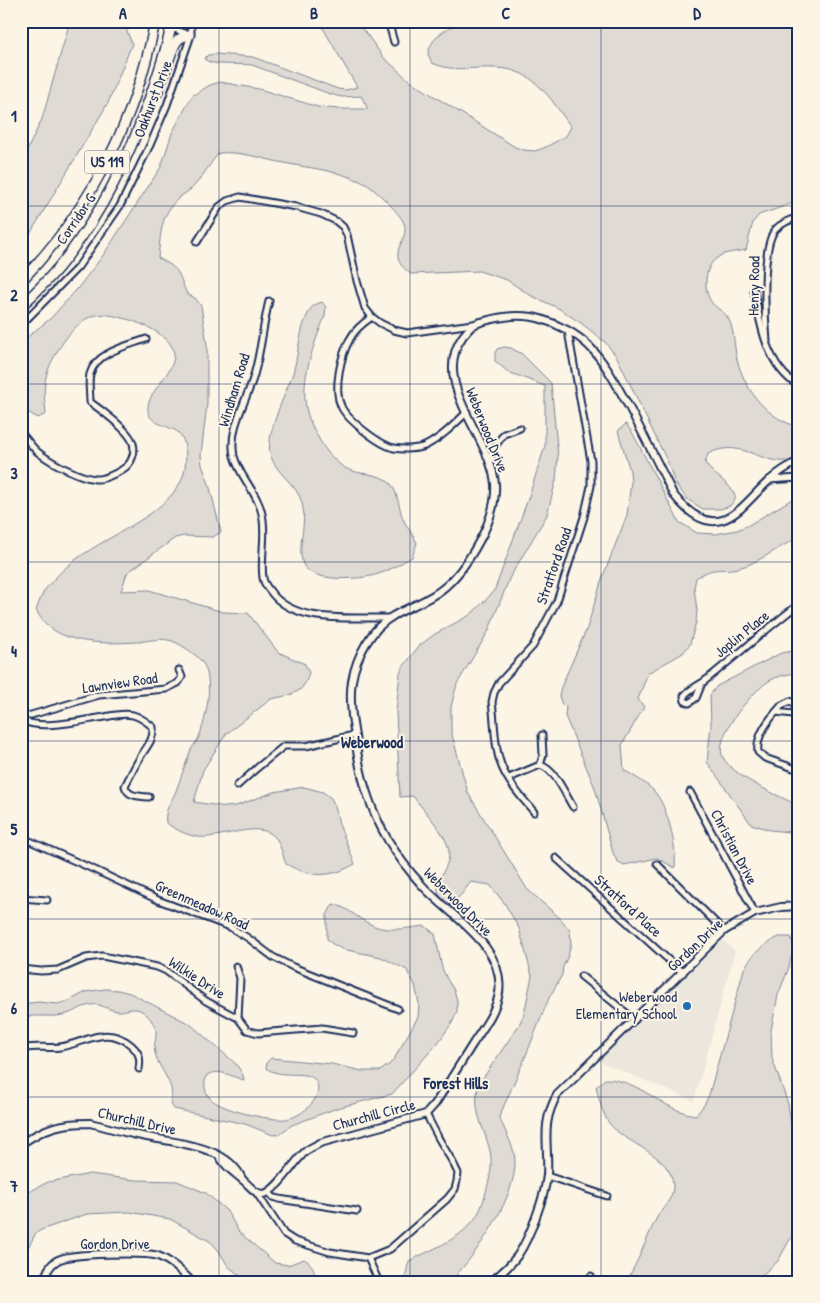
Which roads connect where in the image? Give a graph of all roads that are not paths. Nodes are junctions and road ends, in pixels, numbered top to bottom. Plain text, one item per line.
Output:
1 (22, 21) edge
2 (191, 21) edge
3 (388, 21) edge
4 (154, 22) edge
5 (172, 25) edge
6 (21, 33) edge
7 (190, 35) junction
8 (394, 42) dead end
9 (140, 127) junction
10 (799, 217) edge
11 (197, 242) dead end
12 (21, 281) edge
13 (754, 291) dead end
14 (270, 301) dead end
15 (21, 306) edge
16 (372, 317) junction
17 (473, 324) junction
18 (21, 325) edge
19 (568, 331) junction
20 (146, 340) dead end
21 (767, 342) junction
22 (799, 386) edge
23 (467, 412) junction
24 (520, 428) dead end
25 (21, 433) edge
26 (799, 461) edge
27 (489, 463) junction
28 (799, 478) edge
29 (769, 480) junction
30 (799, 606) edge
31 (388, 618) junction
32 (179, 670) dead end
33 (702, 683) dead end
34 (776, 712) dead end
35 (21, 719) edge
36 (354, 735) junction
37 (542, 735) dead end
38 (540, 765) junction
39 (799, 770) edge
40 (509, 778) junction
41 (238, 786) dead end
42 (690, 792) dead end
43 (149, 796) dead end
44 (573, 807) dead end
45 (534, 812) dead end
46 (21, 837) edge
47 (556, 858) dead end
48 (657, 864) dead end
49 (21, 898) edge
50 (47, 900) dead end
51 (799, 906) edge
52 (755, 913) junction
53 (724, 932) junction
54 (236, 966) dead end
55 (21, 969) edge
56 (683, 973) junction
57 (580, 976) dead end
58 (398, 1009) dead end
59 (238, 1018) junction
60 (635, 1020) junction
61 (353, 1033) dead end
62 (21, 1049) edge
63 (139, 1069) dead end
64 (426, 1114) junction
65 (21, 1144) edge
66 (547, 1176) junction
67 (256, 1192) junction
68 (269, 1192) junction
69 (607, 1196) dead end
70 (357, 1211) dead end
71 (368, 1258) junction
72 (799, 1264) edge
73 (799, 1274) edge
74 (44, 1282) edge
75 (192, 1282) edge
76 (379, 1282) edge
77 (490, 1282) edge

1 - 6 street
2 - 7 street, Oakhurst Drive
3 - 8 street
4 - 5 street
4 - 12 highway, Corridor G / US 119
5 - 7 street
5 - 9 highway, Corridor G / US 119
7 - 9 highway
7 - 18 street, Oakhurst Drive
9 - 15 highway, Corridor G / US 119
10 - 21 street, Henry Road
11 - 16 street
13 - 21 street
14 - 31 street, Windham Road
16 - 17 street
16 - 23 street
17 - 19 street
17 - 23 street, Weberwood Drive
19 - 29 street
19 - 40 street, Stratford Road
20 - 25 street
21 - 22 street
23 - 27 street, Weberwood Drive
24 - 27 street
26 - 29 street
27 - 31 street, Weberwood Drive
28 - 29 street
30 - 33 street, Joplin Place
31 - 36 street, Weberwood Drive
32 - 35 street, Lawnview Road
34 - 39 street
35 - 43 street, Lawnview Road
36 - 41 street
36 - 64 street, Weberwood Drive
37 - 38 street
38 - 40 street
38 - 44 street
40 - 45 street, Stratford Road
42 - 52 street, Christian Drive
46 - 58 street, Greenmeadow Road
47 - 56 street, Stratford Place
48 - 53 street
49 - 50 street
51 - 52 street, Gordon Drive
52 - 53 street, Gordon Drive
53 - 56 street, Gordon Drive
54 - 59 street
55 - 59 street, Wilkie Drive
56 - 60 street, Gordon Drive
57 - 60 street
59 - 61 street, Wilkie Drive
60 - 66 street, Gordon Drive
62 - 63 street
64 - 68 street, Churchill Circle
64 - 71 street, Churchill Circle
65 - 67 street, Churchill Drive
66 - 69 street
66 - 77 street, Gordon Drive
67 - 68 street
67 - 71 street
68 - 70 street
71 - 76 street
72 - 73 street
74 - 75 street, Gordon Drive

